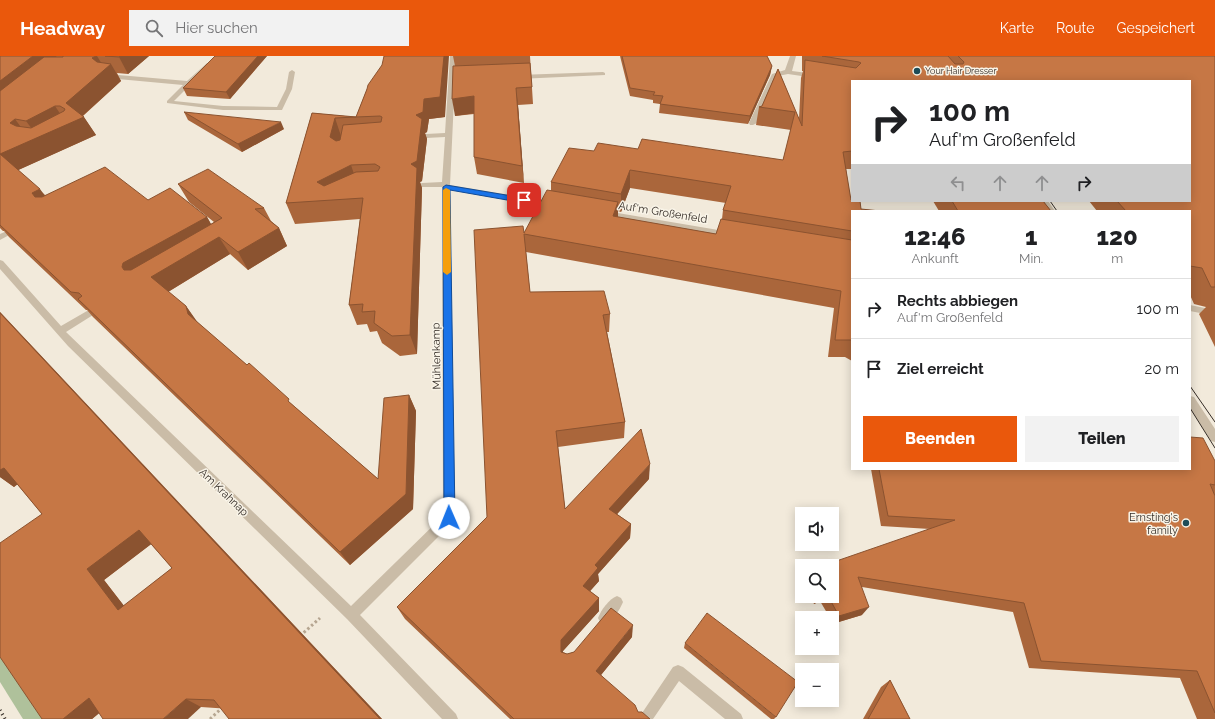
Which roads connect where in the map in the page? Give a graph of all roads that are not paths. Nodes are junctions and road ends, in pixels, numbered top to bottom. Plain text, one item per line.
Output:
1 (453, 56) edge
2 (793, 56) edge
3 (214, 58) edge
4 (292, 72) dead end
5 (788, 72) junction
6 (603, 74) dead end
7 (107, 76) edge
8 (508, 77) edge
9 (823, 78) edge
10 (452, 79) junction
11 (460, 79) edge
12 (187, 83) junction
13 (753, 123) dead end
14 (449, 135) junction
15 (426, 136) dead end
16 (422, 185) dead end
17 (446, 186) junction
18 (563, 207) edge
19 (594, 212) edge
20 (735, 235) edge
21 (0, 263) edge
22 (1191, 308) edge
23 (90, 313) edge
24 (1215, 313) edge
25 (60, 331) junction
26 (1191, 402) edge
27 (1215, 438) edge
28 (618, 602) dead end
29 (351, 615) junction
30 (594, 630) edge
31 (451, 719) edge
32 (645, 719) edge
33 (736, 719) edge

1 - 10 street, Mühlenkamp
2 - 5 street
3 - 12 street
4 - 12 street
5 - 9 street
5 - 13 street
6 - 8 street
7 - 12 street
10 - 11 street
10 - 14 street, Mühlenkamp
14 - 15 street
14 - 17 street, Mühlenkamp
16 - 17 street
17 - 18 street
17 - 29 street, Mühlenkamp
19 - 20 street, Auf'm Großenfeld
21 - 25 street, Am Krahnap
22 - 24 street
23 - 25 street
25 - 29 street, Am Krahnap
26 - 27 street
28 - 30 street
29 - 31 street, Am Krahnap
32 - 33 street

